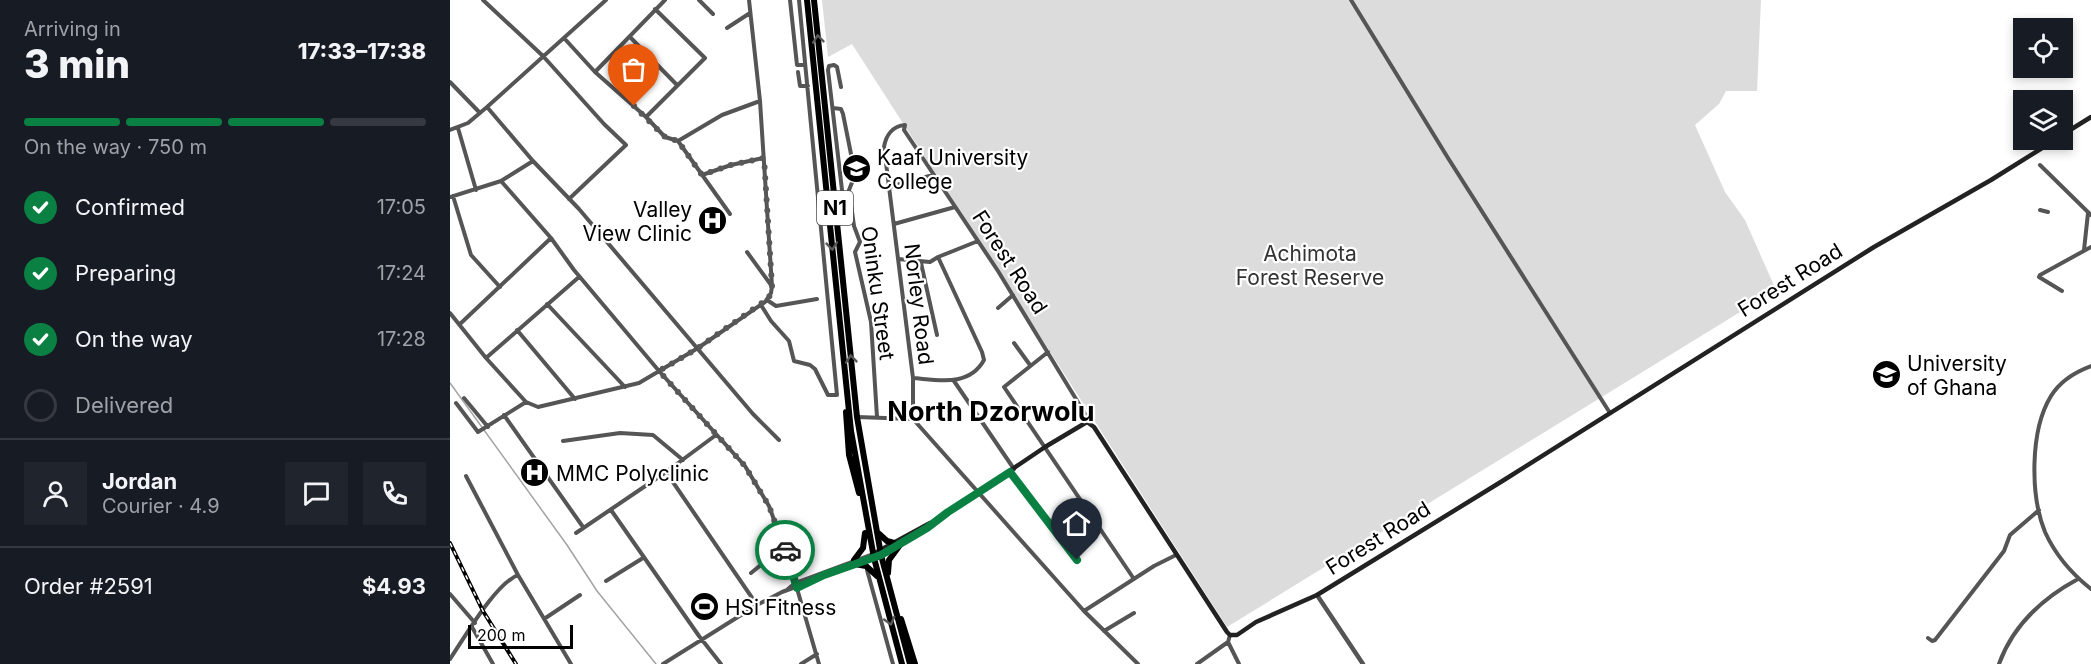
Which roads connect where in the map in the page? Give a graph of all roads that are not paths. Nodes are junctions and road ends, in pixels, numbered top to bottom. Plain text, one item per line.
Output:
1 (483, 0) edge
2 (598, 0) edge
3 (606, 0) edge
4 (665, 0) edge
5 (699, 0) edge
6 (749, 0) edge
7 (790, 0) edge
8 (799, 0) edge
9 (807, 0) edge
10 (814, 0) edge
11 (1351, 0) edge
12 (602, 4) junction
13 (655, 9) junction
14 (751, 12) junction
15 (713, 14) dead end
16 (727, 28) dead end
17 (802, 31) junction
18 (793, 32) junction
19 (630, 37) junction
20 (564, 38) junction
21 (543, 56) junction
22 (805, 65) junction
23 (596, 72) junction
24 (798, 72) dead end
25 (450, 81) edge
26 (677, 85) junction
27 (808, 86) junction
28 (841, 87) dead end
29 (760, 101) junction
30 (487, 108) junction
31 (833, 108) junction
32 (480, 113) junction
33 (646, 117) junction
34 (2091, 117) edge
35 (905, 125) joint
36 (458, 128) junction
37 (2073, 128) edge
38 (450, 130) edge
39 (678, 141) junction
40 (2039, 150) edge
41 (764, 158) junction
42 (533, 161) junction
43 (2040, 165) dead end
44 (702, 175) junction
45 (933, 176) junction
46 (501, 181) junction
47 (889, 187) junction
48 (476, 190) junction
49 (842, 190) junction
50 (849, 190) junction
51 (833, 191) junction
52 (451, 197) edge
53 (569, 199) junction
54 (955, 207) junction
55 (2040, 210) dead end
56 (2048, 212) dead end
57 (2090, 213) edge
58 (730, 214) dead end
59 (894, 224) junction
60 (551, 238) junction
61 (978, 241) junction
62 (2091, 247) edge
63 (2084, 250) junction
64 (747, 252) dead end
65 (938, 257) junction
66 (898, 259) junction
67 (921, 263) junction
68 (579, 277) junction
69 (772, 286) junction
70 (500, 287) junction
71 (2062, 291) dead end
72 (1013, 295) junction
73 (817, 299) dead end
74 (767, 300) junction
75 (548, 304) junction
76 (760, 305) junction
77 (998, 308) dead end
78 (450, 313) edge
79 (460, 324) junction
80 (518, 330) junction
81 (937, 335) dead end
82 (1014, 343) dead end
83 (698, 348) junction
84 (1048, 352) junction
85 (486, 358) junction
86 (1030, 365) junction
87 (2091, 366) edge
88 (659, 371) junction
89 (914, 378) junction
90 (954, 381) junction
91 (625, 387) junction
92 (464, 398) dead end
93 (575, 399) junction
94 (526, 402) junction
95 (456, 403) dead end
96 (1610, 413) junction
97 (504, 415) junction
98 (857, 417) junction
99 (877, 417) junction
100 (913, 419) junction
101 (1090, 423) junction
102 (484, 429) junction
103 (716, 435) junction
104 (779, 440) dead end
105 (563, 441) dead end
106 (1045, 447) junction
107 (683, 460) junction
108 (1012, 471) junction
109 (666, 472) junction
110 (466, 476) dead end
111 (978, 492) junction
112 (611, 510) junction
113 (2039, 510) junction
114 (866, 520) junction
115 (583, 527) junction
116 (877, 532) junction
117 (576, 533) dead end
118 (897, 544) junction
119 (784, 546) junction
120 (877, 554) junction
121 (1176, 555) junction
122 (643, 558) junction
123 (1077, 560) dead end
124 (854, 562) junction
125 (866, 566) junction
126 (750, 573) dead end
127 (518, 575) junction
128 (879, 579) junction
129 (1134, 579) junction
130 (2078, 579) junction
131 (606, 581) dead end
132 (888, 583) junction
133 (796, 585) junction
134 (2091, 589) edge
135 (450, 594) edge
136 (580, 595) dead end
137 (1317, 595) junction
138 (757, 605) junction
139 (1084, 611) junction
140 (1134, 613) dead end
141 (544, 619) junction
142 (473, 625) junction
143 (1104, 631) junction
144 (1230, 635) junction
145 (1928, 638) dead end
146 (702, 639) junction
147 (1228, 642) junction
148 (817, 654) junction
149 (450, 659) edge
150 (493, 664) edge
151 (572, 664) edge
152 (663, 664) edge
153 (721, 664) edge
154 (801, 664) edge
155 (819, 664) edge
156 (893, 664) edge
157 (902, 664) edge
158 (913, 664) edge
159 (1138, 664) edge
160 (1197, 664) edge
161 (1239, 664) edge
162 (1362, 664) edge
163 (2000, 664) edge

1 - 21 street
2 - 12 street
3 - 12 street
4 - 13 street
5 - 15 street
6 - 14 street
7 - 18 street
8 - 17 street
9 -> 114 highway, N1
51 -> 10 highway, N1
11 - 96 street
12 - 20 street
13 - 19 street
13 - 26 street
14 - 16 street
14 - 29 street
17 - 18 street
17 - 22 street
18 - 22 street
19 - 23 street
19 - 26 street
20 - 21 street
20 - 23 street
21 - 30 street
21 - 53 street
22 - 27 street
23 - 33 street
24 - 27 street
25 - 32 street
26 - 33 street
27 - 76 street
28 - 31 street
29 - 39 street
29 - 41 street
30 - 32 street
30 - 42 street
31 - 49 street
31 - 50 street, Oninku Street
32 - 36 street
33 - 39 street
34 - 37 main road
35 - 45 street, Forest Road
35 - 47 street, Norley Road
36 - 38 street
36 - 48 street
39 - 44 street
40 - 96 main road, Forest Road
41 - 44 street
41 - 69 street
42 - 46 street
42 - 53 street
43 - 57 street
44 - 58 street
45 - 47 street
45 - 54 street, Forest Road
46 - 48 street
46 - 60 street
47 - 59 street, Norley Road
48 - 52 street
49 - 50 street
49 - 51 street
50 - 99 street, Oninku Street
98 -> 51 highway, N1
52 - 70 street
53 - 83 street
54 - 59 street
54 - 61 street, Forest Road
55 - 56 street
57 - 63 street
59 - 66 street, Norley Road
60 - 68 street
60 - 70 street
61 - 65 street
61 - 72 street, Forest Road
62 - 63 street
63 - 71 street
64 - 69 street
65 - 67 street
65 - 90 street
66 - 67 street
66 - 89 street, Norley Road
67 - 81 street
68 - 75 street
68 - 88 street
69 - 74 street
70 - 79 street
72 - 77 street
72 - 84 street, Forest Road
73 - 74 street
74 - 76 street
75 - 80 street
75 - 91 street
76 - 83 street
78 - 79 street
79 - 85 street
80 - 85 street
80 - 93 street
82 - 86 street
83 - 88 street
83 - 104 street
84 - 86 street
84 - 101 street, Forest Road
85 - 94 street
86 - 106 street
87 - 113 street
88 - 91 street
88 - 103 street
89 - 90 street
89 - 100 street, Norley Road
90 - 108 street
91 - 93 street
92 - 102 street
93 - 94 street
94 - 97 street
95 - 102 street
96 - 137 main road, Forest Road
97 - 102 street
97 - 115 street
98 - 99 street
98 - 116 highway, N1
99 - 100 street
100 - 111 street
101 - 106 main road
101 - 121 main road, Forest Road
103 - 107 street
103 - 119 street
105 - 107 street
106 - 108 main road
106 - 129 street
107 - 109 street
108 - 111 main road
108 - 123 street
109 - 112 street
109 - 138 street
110 - 127 street
111 - 118 main road
111 - 139 street
112 - 115 street
112 - 122 street
113 - 130 street
113 - 145 street
114 - 120 highway, N1
114 - 124 highway
115 - 117 street
116 - 118 highway
116 - 120 highway, N1
118 - 120 main road
118 - 132 highway
119 - 126 street
119 - 133 street
120 - 124 street
120 - 128 highway, N1
120 - 132 highway, N1
121 - 129 street
121 - 144 main road, Forest Road
122 - 131 street
122 - 146 street
124 - 125 highway
124 - 133 street
125 - 128 highway
125 - 156 street
127 - 141 street
127 - 142 street
128 -> 157 highway, N1
129 - 139 street
130 - 134 street
130 - 163 street
132 - 158 highway, N1
133 - 138 street
133 - 148 street
135 - 142 street
136 - 141 street
137 - 144 main road, Forest Road
137 - 162 street
138 - 146 street
139 - 143 street
140 - 143 street
141 - 151 street
142 - 149 street
142 - 150 street
143 - 159 street
144 - 147 street
146 - 152 street
146 - 153 street
147 - 160 street
147 - 161 street
148 - 154 street
148 - 155 street

